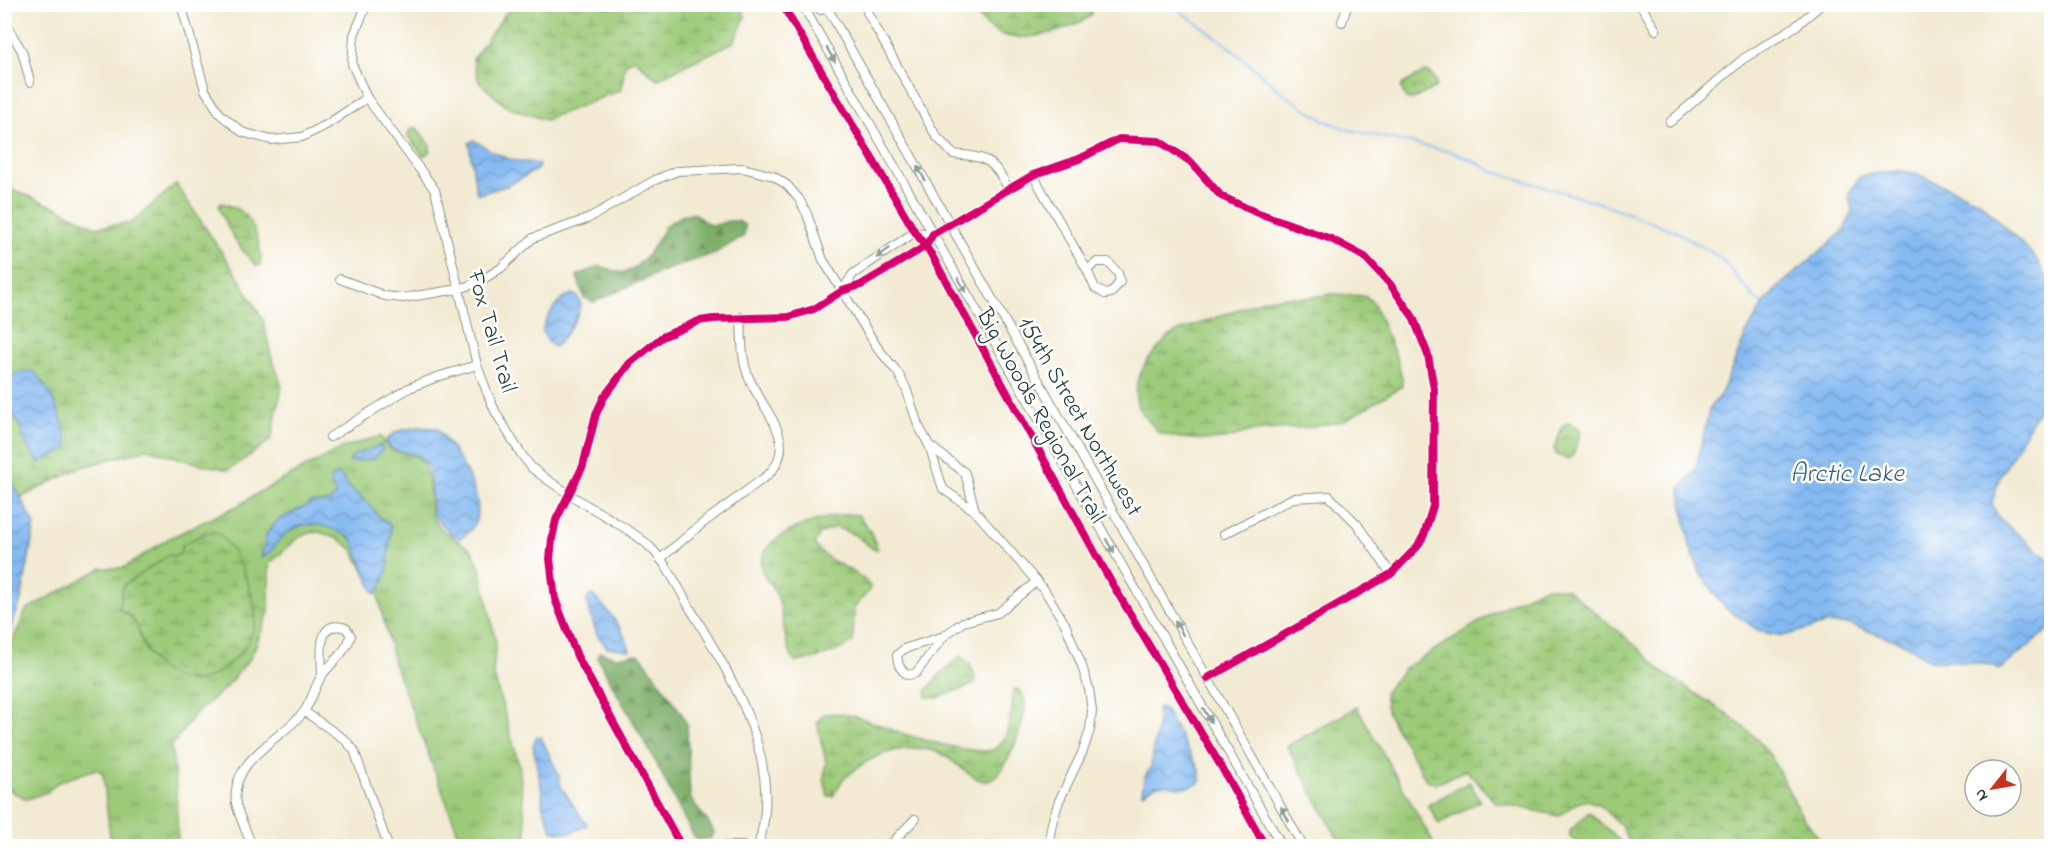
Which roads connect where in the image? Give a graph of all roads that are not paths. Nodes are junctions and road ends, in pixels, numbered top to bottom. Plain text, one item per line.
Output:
1 (181, 4) edge
2 (367, 4) edge
3 (802, 4) edge
4 (814, 4) edge
5 (1348, 4) edge
6 (1640, 4) edge
7 (1822, 4) edge
8 (828, 5) edge
9 (867, 12) dead end
10 (4, 21) edge
11 (1342, 22) dead end
12 (1656, 30) dead end
13 (30, 81) dead end
14 (366, 98) junction
15 (1670, 122) dead end
16 (1033, 175) junction
17 (1008, 188) junction
18 (950, 224) junction
19 (933, 234) junction
20 (1087, 270) dead end
21 (340, 279) dead end
22 (459, 290) junction
23 (842, 291) junction
24 (741, 317) junction
25 (477, 365) junction
26 (330, 437) dead end
27 (929, 445) junction
28 (568, 493) junction
29 (975, 511) junction
30 (1224, 534) dead end
31 (660, 559) junction
32 (1391, 574) junction
33 (1037, 580) junction
34 (944, 636) junction
35 (322, 676) junction
36 (1208, 678) junction
37 (305, 712) junction
38 (915, 819) dead end
39 (252, 846) edge
40 (388, 846) edge
41 (681, 846) edge
42 (719, 846) edge
43 (743, 846) edge
44 (758, 846) edge
45 (890, 846) edge
46 (1048, 846) edge
47 (1282, 846) edge
48 (1303, 846) edge

1 - 14 street
2 - 14 street, Fox Tail Trail
3 -> 19 street, 154th Street Northwest
4 - 8 street
5 - 11 street
6 - 12 street
7 - 15 street
18 -> 8 street, 154th Street Northwest
9 - 17 street
10 - 13 street
14 - 22 street, Fox Tail Trail
16 - 17 street
16 - 20 street
16 - 32 street
17 - 18 street
18 - 19 street
36 -> 18 street, 154th Street Northwest
19 - 23 street
19 -> 23 street
19 -> 47 street, 154th Street Northwest
21 - 22 street
22 - 23 street
22 - 25 street, Fox Tail Trail
23 - 24 street
23 - 27 street
24 - 28 street
24 - 31 street
25 - 26 street
25 - 28 street, Fox Tail Trail
27 - 29 street
27 - 29 street
28 - 31 street, Fox Tail Trail
28 - 41 street
29 - 33 street
30 - 32 street
31 - 44 street, Fox Tail Trail
32 - 36 street
33 - 34 street
33 - 46 street
34 - 34 street
35 - 35 street
35 - 37 street
48 -> 36 street, 154th Street Northwest
37 - 39 street
37 - 40 street
38 - 45 street
42 - 43 street

